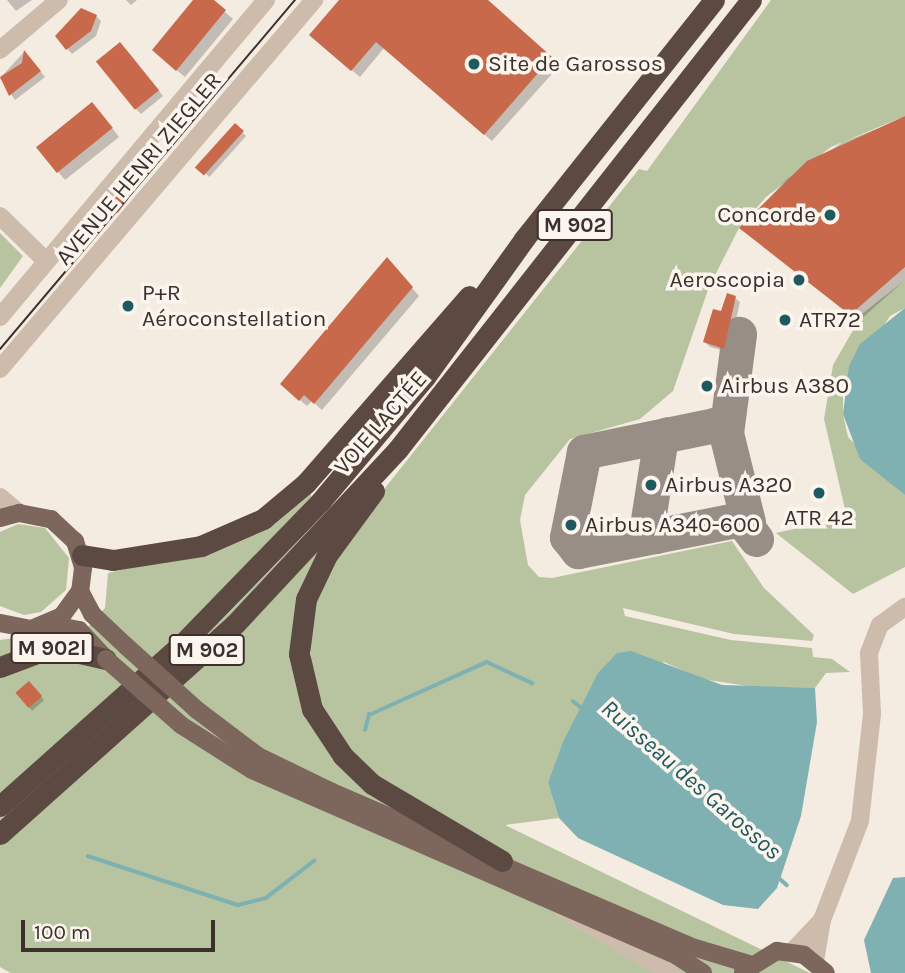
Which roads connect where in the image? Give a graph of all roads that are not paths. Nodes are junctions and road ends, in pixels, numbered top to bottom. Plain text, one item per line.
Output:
1 (59, 0) edge
2 (266, 0) edge
3 (314, 0) edge
4 (714, 0) edge
5 (751, 0) edge
6 (0, 50) edge
7 (0, 216) edge
8 (524, 239) junction
9 (46, 261) junction
10 (0, 317) edge
11 (0, 369) edge
12 (398, 449) junction
13 (0, 497) edge
14 (19, 513) junction
15 (0, 519) edge
16 (82, 555) junction
17 (80, 591) junction
18 (905, 607) edge
19 (0, 623) edge
20 (48, 625) junction
21 (106, 659) junction
22 (0, 667) edge
23 (0, 806) edge
24 (0, 834) edge
25 (502, 861) junction
26 (561, 908) junction
27 (822, 920) junction
28 (793, 951) junction
29 (820, 967) edge
30 (746, 969) edge
31 (671, 973) edge
32 (703, 973) edge

1 - 6 street
2 - 9 street, AVENUE HENRI ZIEGLER
3 - 11 street, AVENUE HENRI ZIEGLER
4 - 8 highway, VOIE LACTÉE / M 902
5 - 12 highway, VOIE LACTÉE / M 902
7 - 9 street
8 - 16 highway
8 - 23 highway, VOIE LACTÉE / M 902
9 - 10 street, AVENUE HENRI ZIEGLER
12 - 24 highway, VOIE LACTÉE / M 902
12 - 25 highway
13 - 14 street
14 - 15 main road
14 - 16 main road
16 - 17 main road
17 - 20 main road
17 - 25 main road, bridge
18 - 27 street
19 - 20 main road
20 - 21 main road
21 - 22 highway, M 902l
21 - 26 main road, bridge
25 - 30 main road
26 - 31 street
26 - 32 main road
27 - 28 street
27 - 29 street
28 - 29 main road
28 - 30 main road

